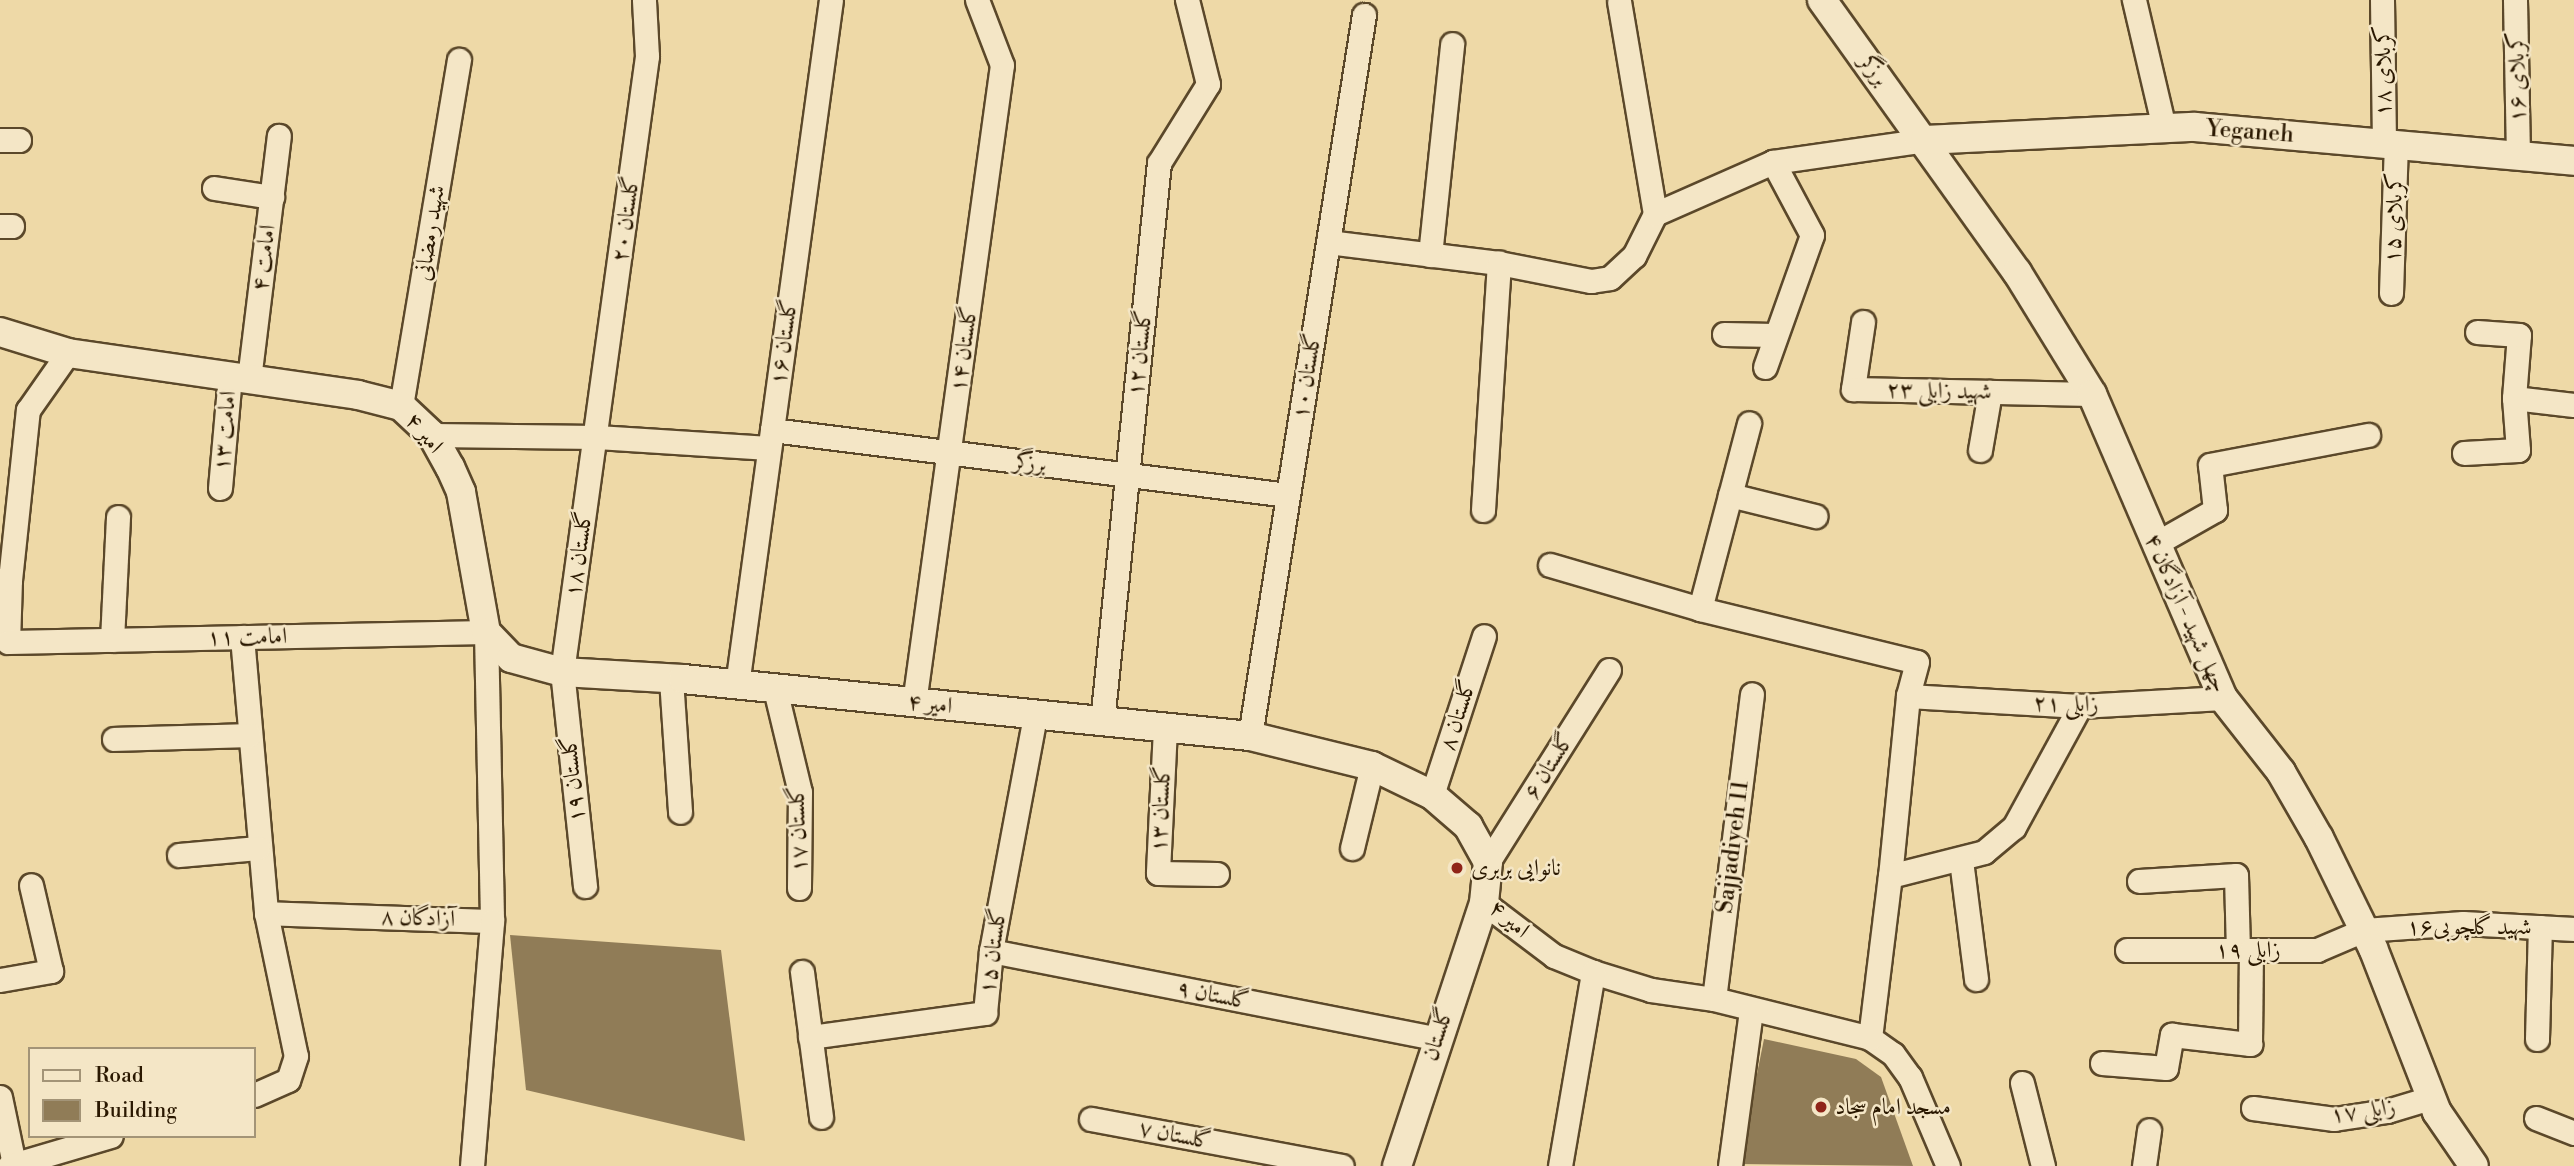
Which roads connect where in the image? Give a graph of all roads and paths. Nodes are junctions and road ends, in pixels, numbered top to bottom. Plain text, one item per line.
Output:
1 (644, 0) edge
2 (831, 0) edge
3 (977, 0) edge
4 (1187, 0) edge
5 (1822, 0) edge
6 (2134, 0) edge
7 (2382, 0) edge
8 (2515, 0) edge
9 (1619, 2) dead end
10 (1364, 15) dead end
11 (1452, 44) dead end
12 (459, 60) dead end
13 (2164, 128) junction
14 (279, 136) dead end
15 (1925, 140) junction
16 (2390, 143) junction
17 (2518, 153) junction
18 (2574, 161) edge
19 (1773, 162) junction
20 (215, 188) dead end
21 (272, 197) junction
22 (1655, 214) junction
23 (1328, 242) junction
24 (1430, 255) junction
25 (1499, 263) junction
26 (2391, 293) dead end
27 (1863, 321) dead end
28 (0, 332) edge
29 (2477, 332) dead end
30 (1724, 334) dead end
31 (1774, 335) junction
32 (68, 353) junction
33 (1765, 367) dead end
34 (240, 377) junction
35 (1990, 392) junction
36 (2092, 394) junction
37 (2514, 398) junction
38 (2574, 405) edge
39 (401, 406) junction
40 (1749, 422) dead end
41 (432, 435) junction
42 (2368, 435) dead end
43 (597, 437) junction
44 (770, 439) junction
45 (1980, 450) dead end
46 (950, 453) junction
47 (2465, 453) dead end
48 (1127, 475) junction
49 (220, 488) dead end
50 (1288, 495) junction
51 (1730, 495) junction
52 (1483, 510) dead end
53 (1815, 516) dead end
54 (118, 517) dead end
55 (2155, 544) junction
56 (1550, 565) dead end
57 (5, 580) edge
58 (1700, 609) junction
59 (486, 632) junction
60 (1484, 636) dead end
61 (242, 637) junction
62 (112, 640) junction
63 (4, 646) edge
64 (1609, 670) dead end
65 (562, 672) junction
66 (671, 678) junction
67 (737, 685) junction
68 (775, 689) junction
69 (1752, 694) dead end
70 (1908, 696) junction
71 (2223, 698) junction
72 (914, 703) junction
73 (2080, 706) junction
74 (1035, 715) junction
75 (1102, 722) junction
76 (1165, 728) junction
77 (250, 735) junction
78 (1250, 736) junction
79 (114, 739) dead end
80 (1372, 766) junction
81 (1432, 795) junction
82 (680, 812) dead end
83 (258, 848) junction
84 (1352, 848) dead end
85 (179, 855) dead end
86 (1961, 860) junction
87 (1488, 862) junction
88 (1217, 874) dead end
89 (1890, 876) junction
90 (2140, 881) dead end
91 (31, 885) dead end
92 (585, 886) dead end
93 (799, 888) dead end
94 (1483, 903) junction
95 (266, 913) junction
96 (492, 921) junction
97 (2540, 927) junction
98 (2574, 929) edge
99 (2364, 930) junction
100 (2127, 950) dead end
101 (2245, 950) junction
102 (991, 951) junction
103 (802, 972) dead end
104 (1592, 972) junction
105 (1976, 979) dead end
106 (0, 980) edge
107 (1714, 999) junction
108 (1751, 1010) junction
109 (810, 1037) junction
110 (1436, 1038) junction
111 (1870, 1038) junction
112 (2537, 1039) dead end
113 (2102, 1063) dead end
114 (2022, 1083) dead end
115 (256, 1094) edge
116 (0, 1097) edge
117 (2430, 1098) junction
118 (2253, 1108) dead end
119 (821, 1117) dead end
120 (2536, 1118) dead end
121 (1091, 1119) dead end
122 (2150, 1130) dead end
123 (2574, 1133) edge
124 (104, 1138) edge
125 (11, 1165) edge
126 (472, 1166) edge
127 (1342, 1166) edge
128 (1397, 1166) edge
129 (1560, 1166) edge
130 (1730, 1166) edge
131 (1948, 1166) edge
132 (2043, 1166) edge
133 (2144, 1166) edge
134 (2474, 1166) edge

1 - 43 street, گلستان ۲۰
2 - 44 street, گلستان ۱۶
3 - 46 street, گلستان ۱۴
4 - 48 street, گلستان ۱۲
5 - 15 street, برزگر
6 - 13 street
7 - 16 street, کربلای ۱۸
8 - 17 street, کربلای ۱۶
9 - 22 street
10 - 23 street, گلستان ۱۰
11 - 24 street
12 - 39 street, شهید رمضانی
13 - 15 street, Yeganeh
13 - 16 street, Yeganeh
14 - 21 street, امامت ۴
15 - 19 street
15 - 36 street, چهل شهید - آزادگان ۴
16 - 17 street, Yeganeh
16 - 26 street, کربلای ۱۵
17 - 18 street, Yeganeh
19 - 22 street
19 - 31 street
20 - 21 street
21 - 34 street, امامت ۴
22 - 25 street
23 - 24 street
23 - 50 street, گلستان ۱۰
24 - 25 street
25 - 52 street
27 - 35 street, شهید زابلی ۲۳
28 - 32 street, امیر ۴
29 - 37 street
30 - 31 street
31 - 33 street
32 - 34 street, امیر ۴
32 - 57 street
34 - 39 street, امیر ۴
34 - 49 street, امامت ۱۳
35 - 36 street, شهید زابلی ۲۳
35 - 45 street
36 - 55 street, چهل شهید - آزادگان ۴
37 - 38 street
37 - 47 street
39 - 41 street, امیر ۴
40 - 51 street
41 - 43 street, برزگر
41 - 59 street, امیر ۴
42 - 55 street
43 - 44 street, برزگر
43 - 65 street, گلستان ۱۸
44 - 46 street, برزگر
44 - 67 street, گلستان ۱۶
46 - 48 street, برزگر
46 - 72 street, گلستان ۱۴
48 - 50 street, برزگر
48 - 75 street, گلستان ۱۲
50 - 78 street, گلستان ۱۰
51 - 53 street
51 - 58 street
54 - 62 street
55 - 71 street, چهل شهید - آزادگان ۴
56 - 58 street
57 - 63 street
58 - 70 street
59 - 61 street, امامت ۱۱
59 - 65 street, امیر ۴
59 - 96 street
60 - 81 street, گلستان ۸
61 - 62 street, امامت ۱۱
61 - 77 street
62 - 63 street, امامت ۱۱
64 - 87 street, گلستان ۶
65 - 66 street, امیر ۴
65 - 92 street, گلستان ۱۹
66 - 67 street, امیر ۴
66 - 82 street
67 - 68 street, امیر ۴
68 - 72 street, امیر ۴
68 - 93 street, گلستان ۱۷
69 - 107 street, Sajjadiyeh 11
70 - 73 street, زابلی ۲۱
70 - 89 street
71 - 73 street, زابلی ۲۱
71 - 99 street, چهل شهید - آزادگان ۴
72 - 74 street, امیر ۴
73 - 86 street
74 - 75 street, امیر ۴
74 - 102 street, گلستان ۱۵
75 - 76 street, امیر ۴
76 - 78 street, امیر ۴
76 - 88 street, گلستان ۱۳
77 - 79 street
77 - 83 street
78 - 80 street, امیر ۴
80 - 81 street, امیر ۴
80 - 84 street
81 - 87 street, امیر ۴
83 - 85 street
83 - 95 street
86 - 89 street
86 - 105 street
87 - 94 street, امیر ۴
89 - 111 street
90 - 101 street
91 - 106 street
94 - 104 street, امیر ۴
94 - 110 street, گلستان
95 - 96 street, آزادگان ۸
95 - 115 street
96 - 126 street
97 - 98 street, شهید گلچوبی۱۶
97 - 99 street, شهید گلچوبی۱۶
97 - 112 street
99 - 101 street, زابلی ۱۹
99 - 117 street, چهل شهید - آزادگان ۴
100 - 101 street, زابلی ۱۹
101 - 113 street
102 - 109 street, گلستان ۱۵
102 - 110 street, گلستان ۹
103 - 109 street
104 - 107 street, امیر ۴
104 - 129 street
107 - 108 street, امیر ۴
108 - 111 street, امیر ۴
108 - 130 street
109 - 119 street
110 - 128 street, گلستان
111 - 131 street, امیر ۴
114 - 132 street
116 - 125 street
117 - 118 street, زابلی ۱۷
117 - 134 street, چهل شهید - آزادگان ۴
120 - 123 street
121 - 127 street, گلستان ۷
122 - 133 street
124 - 125 street

